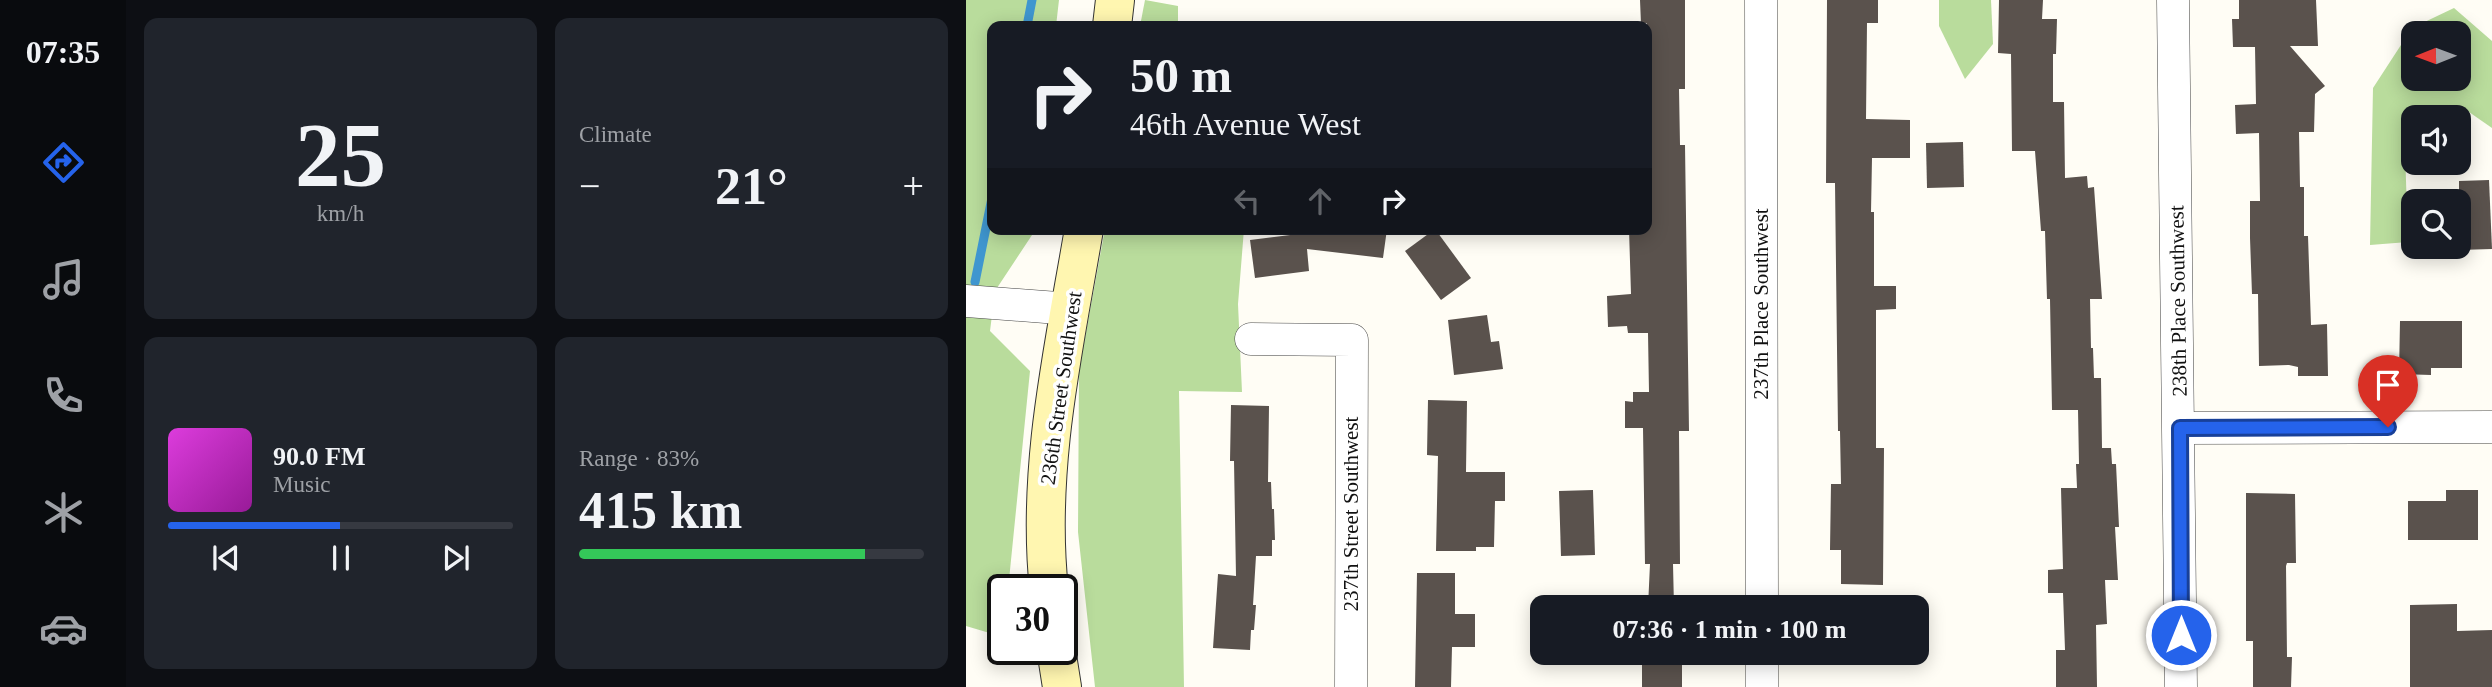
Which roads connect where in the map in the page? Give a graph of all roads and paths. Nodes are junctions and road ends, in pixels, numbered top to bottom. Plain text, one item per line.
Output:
1 (1115, 0) edge
2 (1761, 0) edge
3 (2173, 0) edge
4 (1113, 21) edge
5 (1083, 235) edge
6 (966, 301) edge
7 (1071, 309) junction
8 (1251, 340) dead end
9 (2492, 427) edge
10 (2180, 428) junction
11 (1047, 574) edge
12 (1762, 595) edge
13 (1059, 665) edge
14 (1762, 665) edge
15 (1062, 687) edge
16 (1350, 687) edge
17 (1762, 687) edge
18 (2182, 687) edge

1 - 4 main road
2 - 12 street, 237th Place Southwest
3 - 10 street, 238th Place Southwest
5 - 7 main road, 236th Street Southwest
6 - 7 street
7 - 11 main road, 236th Street Southwest
8 - 16 street, 237th Street Southwest
9 - 10 street
10 - 18 street, 238th Place Southwest
13 - 15 main road
14 - 17 street

